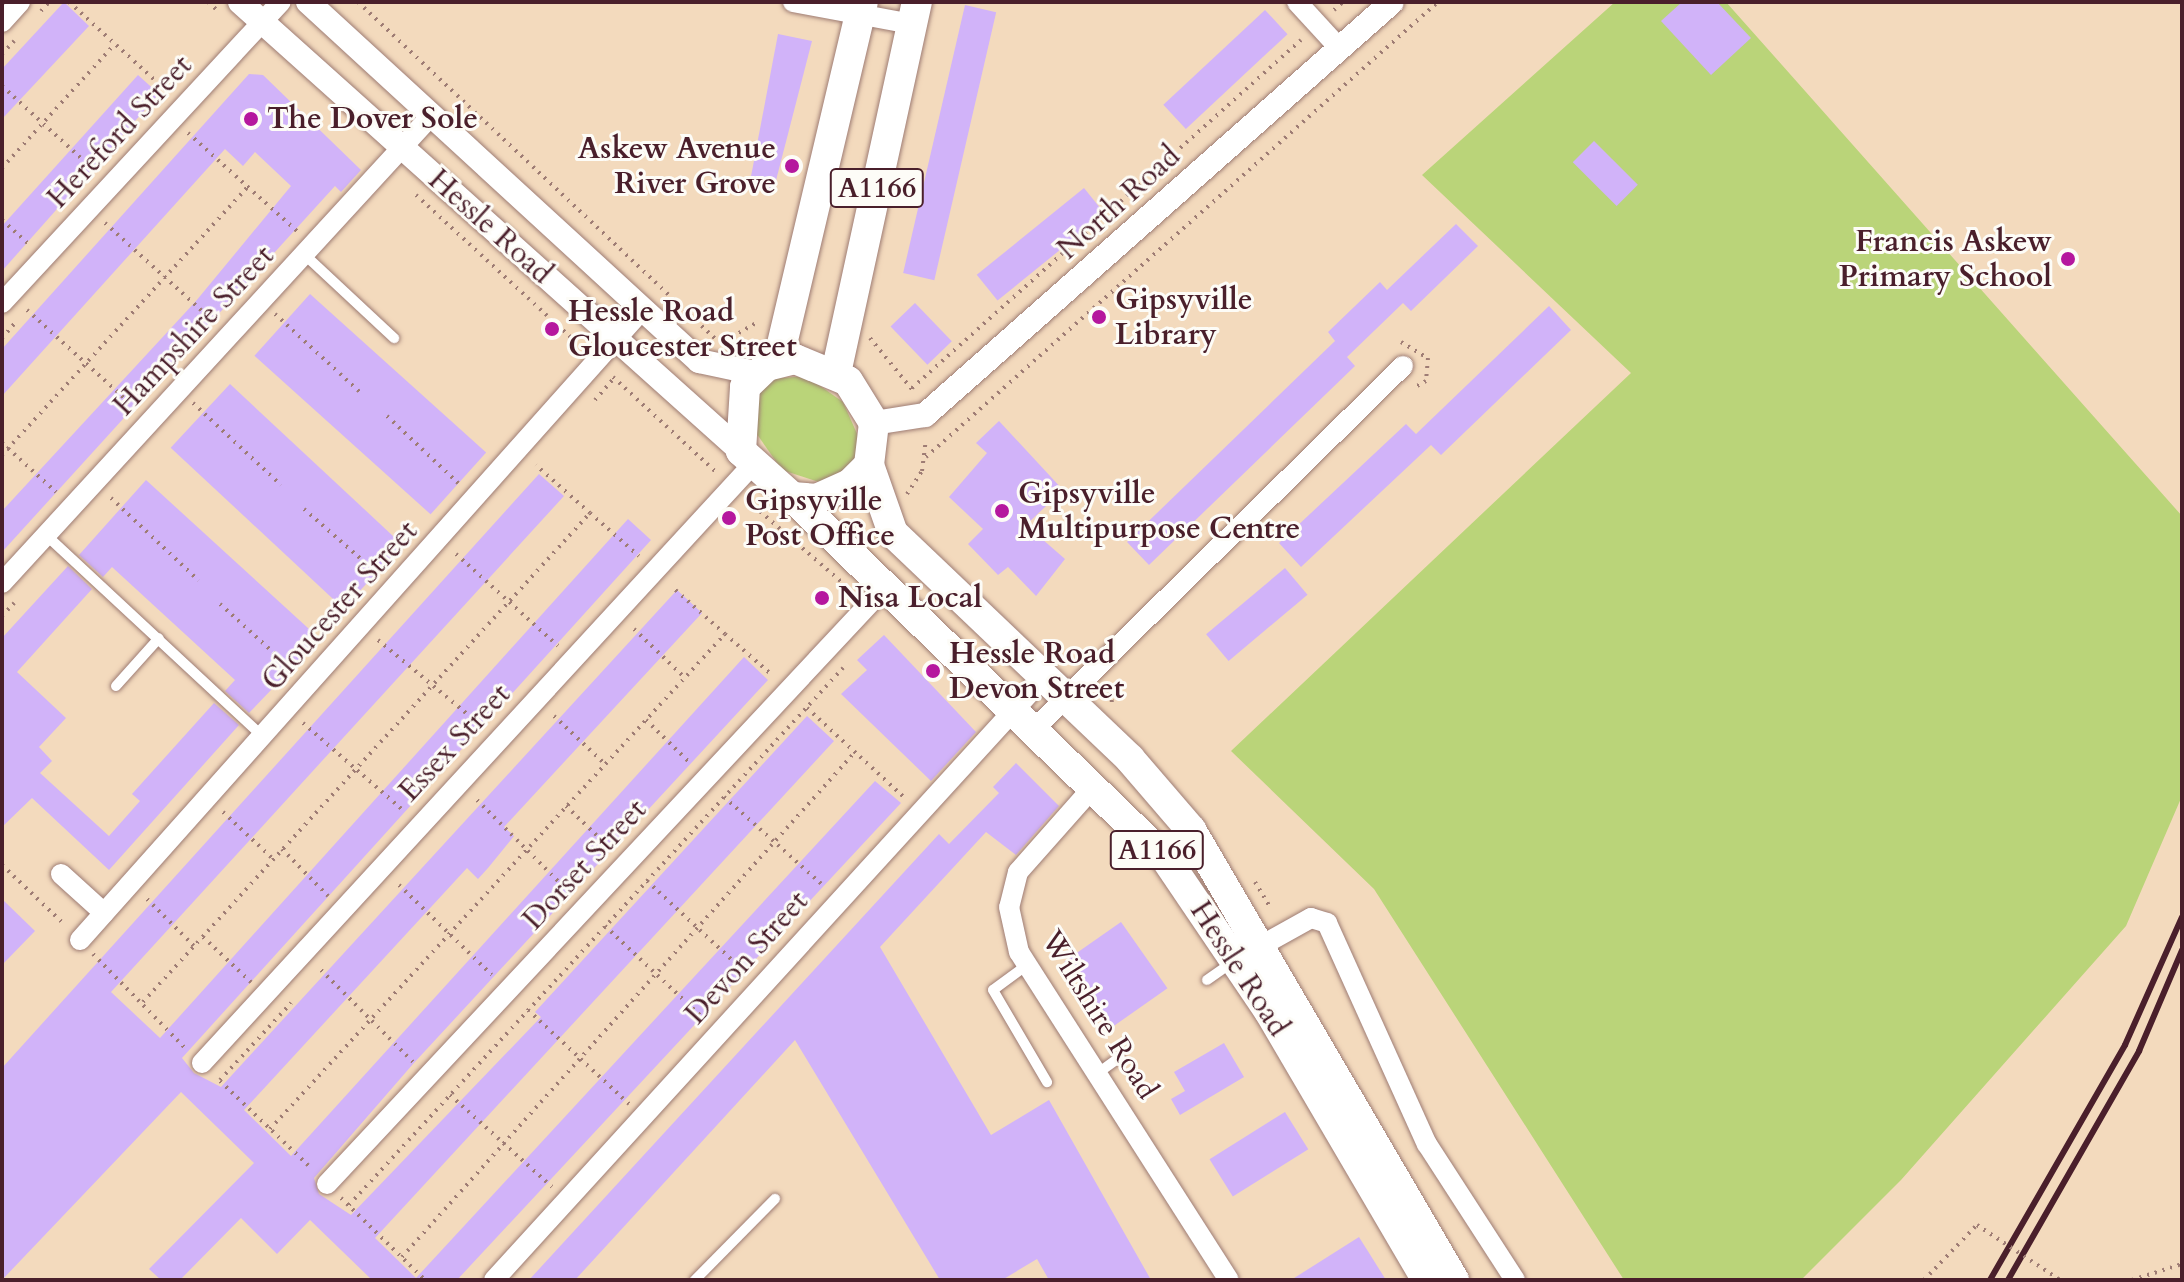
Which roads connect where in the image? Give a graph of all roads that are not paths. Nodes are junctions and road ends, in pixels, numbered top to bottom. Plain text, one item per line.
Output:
1 (20, 2) edge
2 (240, 2) edge
3 (281, 2) edge
4 (308, 2) edge
5 (793, 2) edge
6 (1297, 2) edge
7 (1392, 2) edge
8 (861, 8) edge
9 (914, 13) edge
10 (2, 22) edge
11 (254, 31) junction
12 (1340, 49) junction
13 (429, 118) junction
14 (403, 149) junction
15 (305, 246) junction
16 (2, 303) edge
17 (642, 310) junction
18 (394, 338) dead end
19 (616, 340) junction
20 (1403, 366) dead end
21 (767, 367) junction
22 (836, 373) junction
23 (874, 423) junction
24 (747, 458) junction
25 (869, 465) junction
26 (792, 497) junction
27 (46, 535) junction
28 (2, 583) edge
29 (886, 586) junction
30 (159, 638) junction
31 (116, 686) dead end
32 (1055, 686) junction
33 (1023, 720) junction
34 (262, 736) junction
35 (1095, 785) junction
36 (61, 874) dead end
37 (104, 913) junction
38 (80, 940) dead end
39 (1247, 954) junction
40 (1027, 965) junction
41 (1207, 980) dead end
42 (1120, 1057) dead end
43 (202, 1063) dead end
44 (1098, 1073) junction
45 (1047, 1082) dead end
46 (327, 1184) dead end
47 (775, 1199) dead end
48 (494, 1280) edge
49 (695, 1280) edge
50 (1229, 1280) edge
51 (1427, 1280) edge
52 (1454, 1280) edge
53 (1515, 1280) edge

1 - 10 street
2 - 11 street, Hessle Road
3 - 11 street, Hereford Street
4 - 13 street, Hessle Road
5 - 8 street
6 - 12 street
7 - 12 street, North Road
8 - 9 street
8 - 21 main road, A1166
9 - 22 main road, A1166
11 - 14 street, Hessle Road
11 - 16 street, Hereford Street
12 - 23 street, North Road
13 - 14 street, Hampshire Street
13 - 17 street, Hessle Road
14 - 15 street, Hampshire Street
14 - 19 street, Hessle Road
15 - 18 lane
15 - 27 street, Hampshire Street
17 - 19 street, Gloucester Street
17 - 21 street, Hessle Road
19 - 24 street, Hessle Road
19 - 34 street, Gloucester Street
20 - 32 street, Devon Street
21 - 22 main road
21 - 24 main road
22 - 23 main road
23 - 25 main road
24 - 26 main road
24 - 43 street, Essex Street
25 - 26 main road
25 - 32 main road, Hessle Road / A1166
26 - 29 main road, Hessle Road / A1166
27 - 28 street, Hampshire Street
27 - 30 lane
29 - 33 main road, Hessle Road / A1166
29 - 46 street, Dorset Street
30 - 31 lane
30 - 34 lane
32 - 33 street, Devon Street
32 - 39 main road, Hessle Road / A1166
33 - 35 main road, Hessle Road / A1166
33 - 48 street, Devon Street
34 - 37 street, Gloucester Street
35 - 39 main road, Hessle Road / A1166
35 - 40 street, Wiltshire Road
36 - 37 street
37 - 38 street, Gloucester Street
39 - 41 lane
39 - 51 main road, Hessle Road / A1166
39 - 52 main road, Hessle Road / A1166
39 - 53 street
40 - 44 street, Wiltshire Road
40 - 45 lane
42 - 44 lane
44 - 50 street, Wiltshire Road
47 - 49 lane

